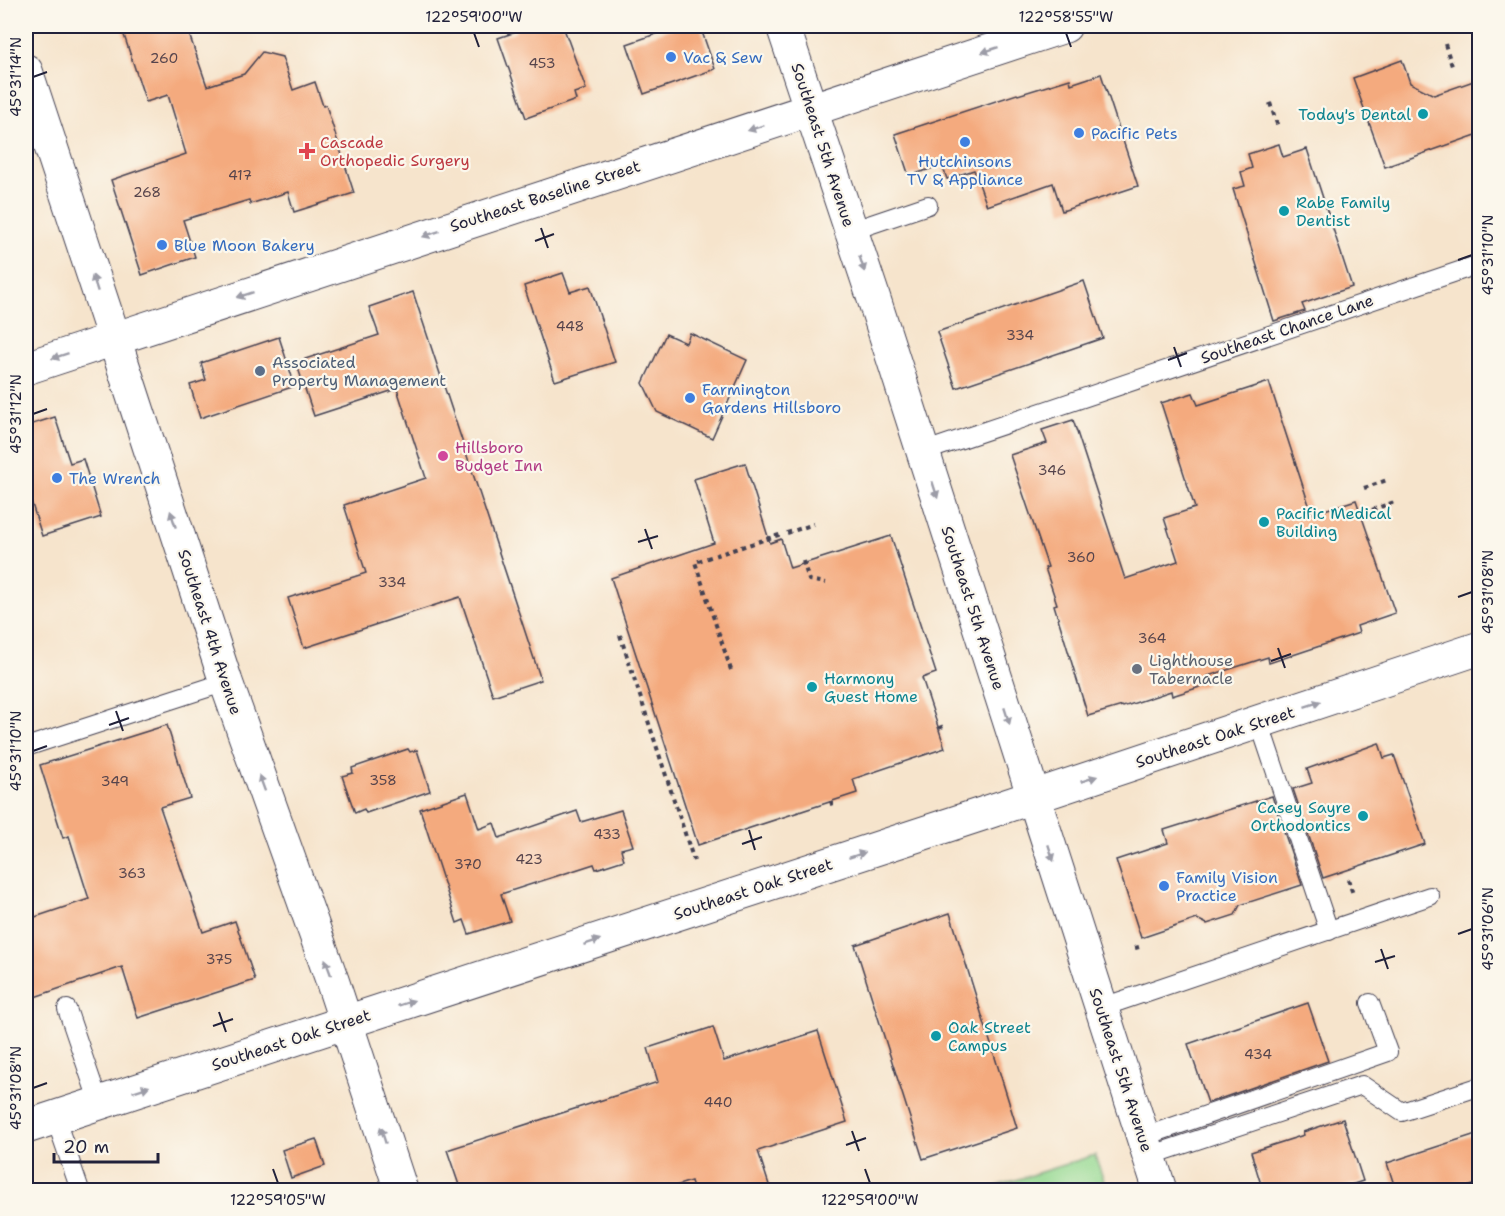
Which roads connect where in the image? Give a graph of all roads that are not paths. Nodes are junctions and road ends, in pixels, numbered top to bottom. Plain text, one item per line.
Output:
1 (783, 26) edge
2 (1065, 26) edge
3 (29, 91) edge
4 (811, 109) junction
5 (928, 205) dead end
6 (851, 231) junction
7 (1479, 264) edge
8 (114, 338) junction
9 (26, 368) edge
10 (923, 452) junction
11 (1479, 648) edge
12 (226, 682) junction
13 (1259, 722) junction
14 (26, 747) edge
15 (1033, 797) junction
16 (1430, 896) dead end
17 (1329, 931) junction
18 (1370, 1003) dead end
19 (1100, 1008) junction
20 (67, 1009) dead end
21 (346, 1022) junction
22 (1478, 1087) dead end
23 (99, 1102) junction
24 (40, 1122) edge
25 (1146, 1146) junction
26 (80, 1191) edge
27 (401, 1191) edge
28 (1160, 1191) edge

1 - 4 main road, Southeast 5th Avenue
2 -> 4 main road, Southeast Baseline Street
8 -> 3 main road, Southeast 4th Avenue
4 - 6 main road, Southeast 5th Avenue
4 -> 8 main road, Southeast Baseline Street
5 - 6 lane
6 -> 10 main road, Southeast 5th Avenue
7 - 10 lane, Southeast Chance Lane
8 -> 9 main road, Southeast Baseline Street
12 -> 8 main road, Southeast 4th Avenue
10 -> 15 main road, Southeast 5th Avenue
13 -> 11 main road, Southeast Oak Street
12 - 14 lane
21 -> 12 main road, Southeast 4th Avenue
15 -> 13 main road, Southeast Oak Street
13 - 17 lane
15 -> 19 main road, Southeast 5th Avenue
21 -> 15 main road, Southeast Oak Street
16 - 17 lane
17 - 19 lane
18 - 25 lane
19 - 25 main road, Southeast 5th Avenue
20 - 23 lane
23 -> 21 main road, Southeast Oak Street
27 -> 21 main road, Southeast 4th Avenue
22 - 25 lane
23 - 24 main road, Southeast Oak Street
24 - 26 lane
25 - 28 main road, Southeast 5th Avenue

